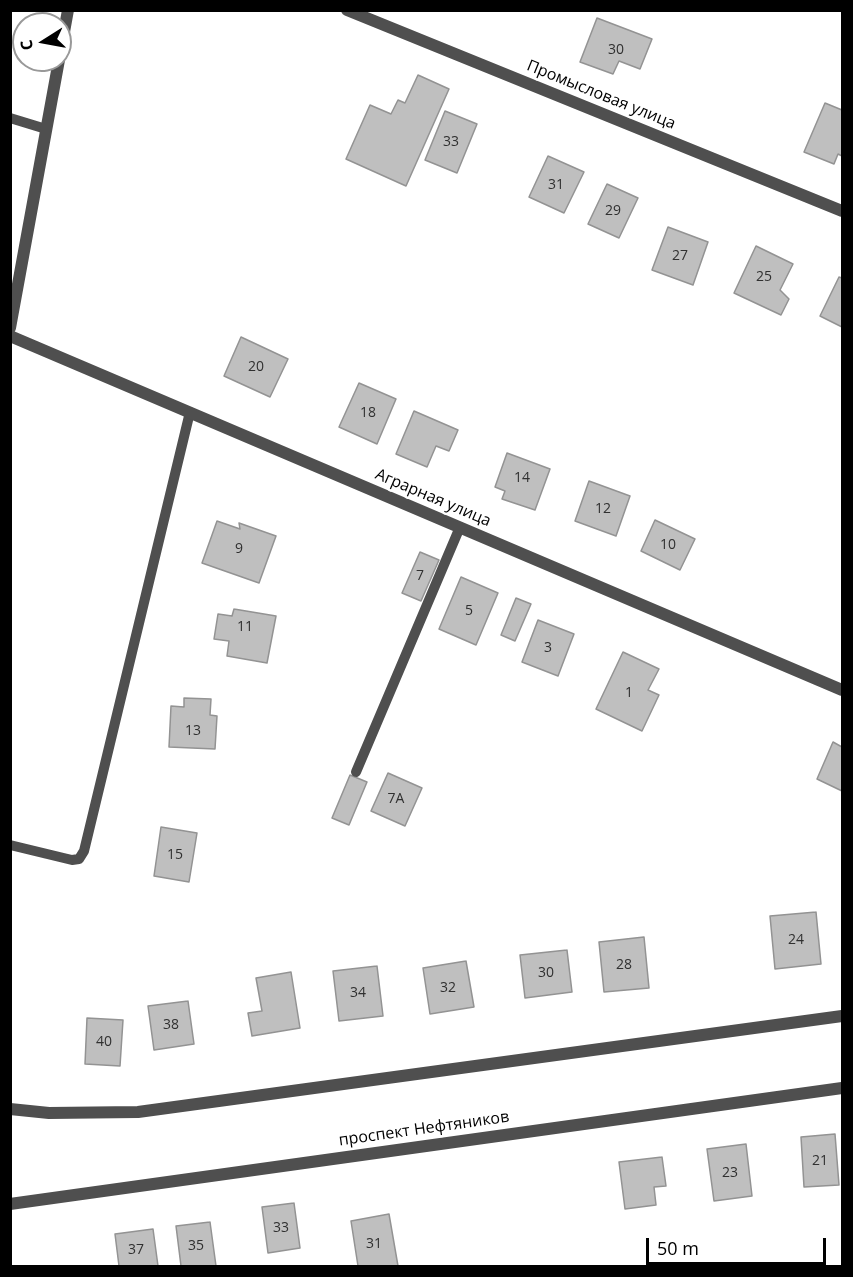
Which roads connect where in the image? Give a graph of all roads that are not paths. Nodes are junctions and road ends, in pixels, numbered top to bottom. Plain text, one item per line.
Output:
1 (348, 10) edge
2 (57, 72) edge
3 (10, 118) edge
4 (46, 129) junction
5 (843, 211) edge
6 (10, 327) edge
7 (10, 336) edge
8 (190, 412) junction
9 (460, 527) junction
10 (843, 690) edge
11 (356, 772) dead end
12 (10, 845) edge
13 (843, 1016) edge
14 (843, 1088) edge
15 (10, 1109) edge
16 (10, 1204) edge

1 - 5 street, Промысловая улица
2 - 4 street
3 - 4 lane
4 - 6 street
7 - 8 street, Аграрная улица
8 - 9 street, Аграрная улица
8 - 12 lane
9 - 10 street, Аграрная улица
9 - 11 lane
13 - 15 street
14 - 16 street, проспект Нефтяников

